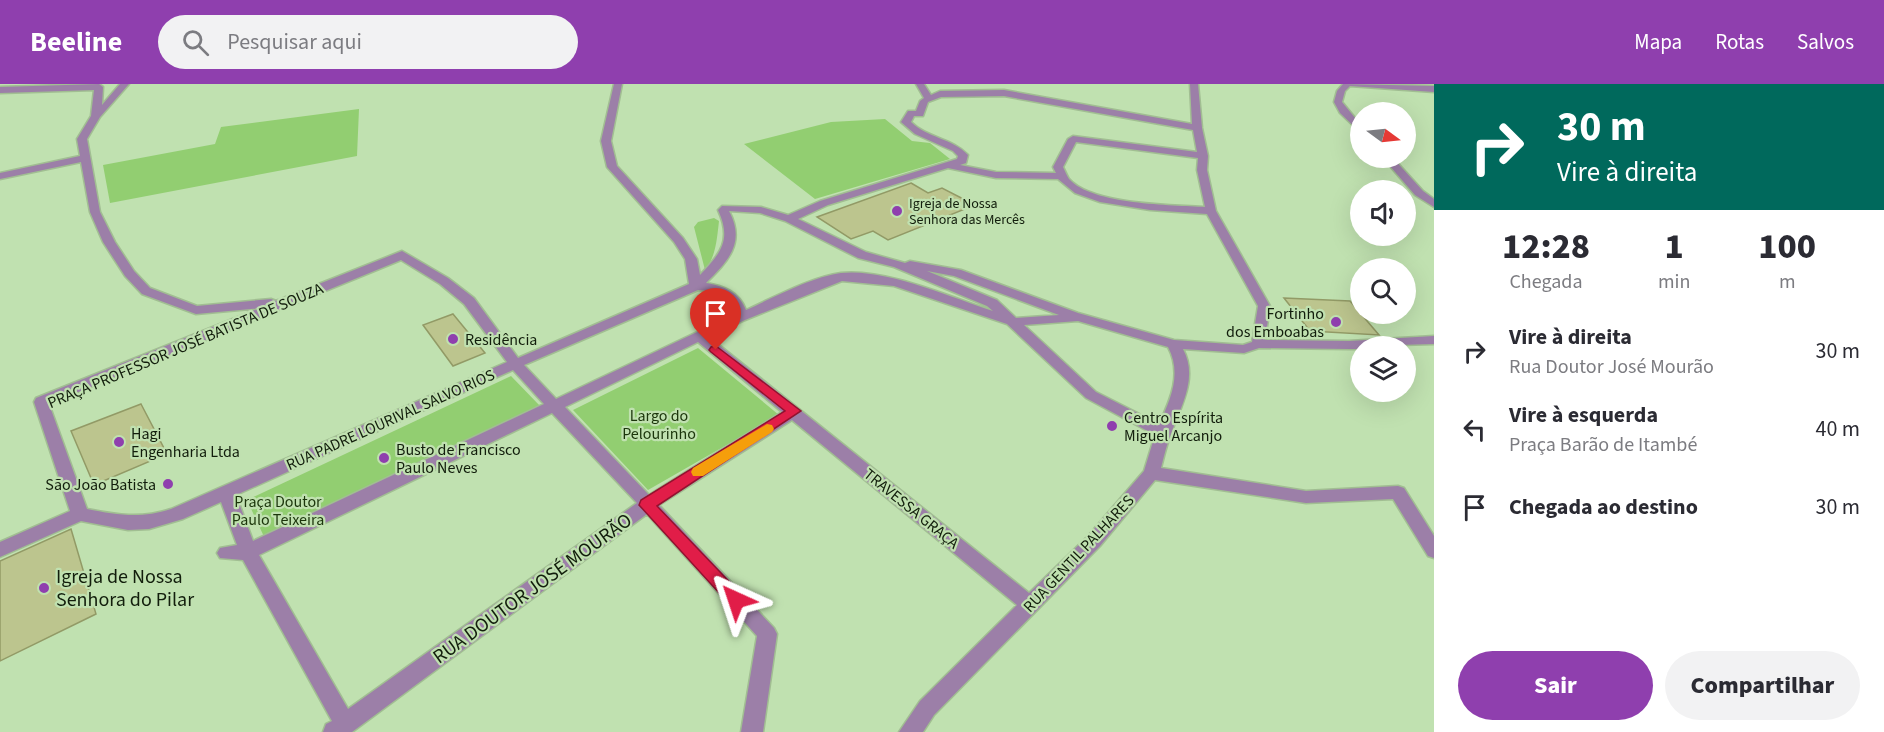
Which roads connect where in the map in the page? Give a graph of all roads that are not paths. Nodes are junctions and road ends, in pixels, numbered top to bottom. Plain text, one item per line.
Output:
1 (125, 84) edge
2 (618, 84) edge
3 (920, 84) edge
4 (1194, 84) edge
5 (1347, 84) edge
6 (1353, 84) edge
7 (1434, 89) edge
8 (0, 90) edge
9 (929, 99) junction
10 (96, 116) junction
11 (1350, 117) edge
12 (1197, 128) junction
13 (1203, 156) junction
14 (84, 158) junction
15 (951, 166) junction
16 (1397, 168) edge
17 (0, 176) edge
18 (1060, 176) junction
19 (1434, 204) edge
20 (1211, 211) junction
21 (789, 219) junction
22 (898, 264) junction
23 (696, 286) junction
24 (292, 300) junction
25 (740, 317) junction
26 (1078, 317) junction
27 (1014, 322) junction
28 (700, 337) junction
29 (1434, 340) edge
30 (1173, 344) junction
31 (1258, 344) junction
32 (515, 364) junction
33 (554, 406) junction
34 (794, 411) junction
35 (1163, 433) junction
36 (1151, 473) junction
37 (226, 492) junction
38 (647, 505) junction
39 (80, 514) junction
40 (0, 550) edge
41 (1434, 550) edge
42 (249, 552) junction
43 (226, 553) dead end
44 (1030, 605) junction
45 (340, 728) edge
46 (752, 732) edge
47 (910, 732) edge

1 - 10 street
2 - 23 street
3 - 9 street
4 - 12 street
5 - 11 street
6 - 7 street
8 - 10 street
9 - 12 street
9 - 15 street
10 - 14 street
12 - 13 street
13 - 18 street
13 - 20 street
14 - 17 street
14 - 24 street
15 - 18 street
15 - 21 street
16 - 19 street
18 - 20 street
20 - 31 street
21 - 22 street
21 - 23 street
22 - 26 street
22 - 27 street
23 - 25 street
23 - 32 street, RUA PADRE LOURIVAL SALVO RIOS
24 - 32 street, PRAÇA PROFESSOR JOSÉ BATISTA DE SOUZA
24 - 39 street, PRAÇA PROFESSOR JOSÉ BATISTA DE SOUZA
25 - 27 street
25 - 28 street
26 - 27 street
26 - 30 street
27 - 35 street
28 - 33 street
28 - 34 street, TRAVESSA GRAÇA
29 - 31 street
30 - 31 street
30 - 35 street, RUA GENTIL PALHARES
32 - 33 street
32 - 37 street, RUA PADRE LOURIVAL SALVO RIOS
33 - 38 street
33 - 42 street
34 - 38 street, RUA DOUTOR JOSÉ MOURÃO
34 - 44 street, TRAVESSA GRAÇA
35 - 36 street, RUA GENTIL PALHARES
36 - 41 street
36 - 44 street, RUA GENTIL PALHARES
37 - 39 street, RUA PADRE LOURIVAL SALVO RIOS
37 - 42 street
38 - 45 street, RUA DOUTOR JOSÉ MOURÃO
38 - 46 street
39 - 40 street
42 - 43 street
42 - 45 street
44 - 47 street, RUA GENTIL PALHARES

